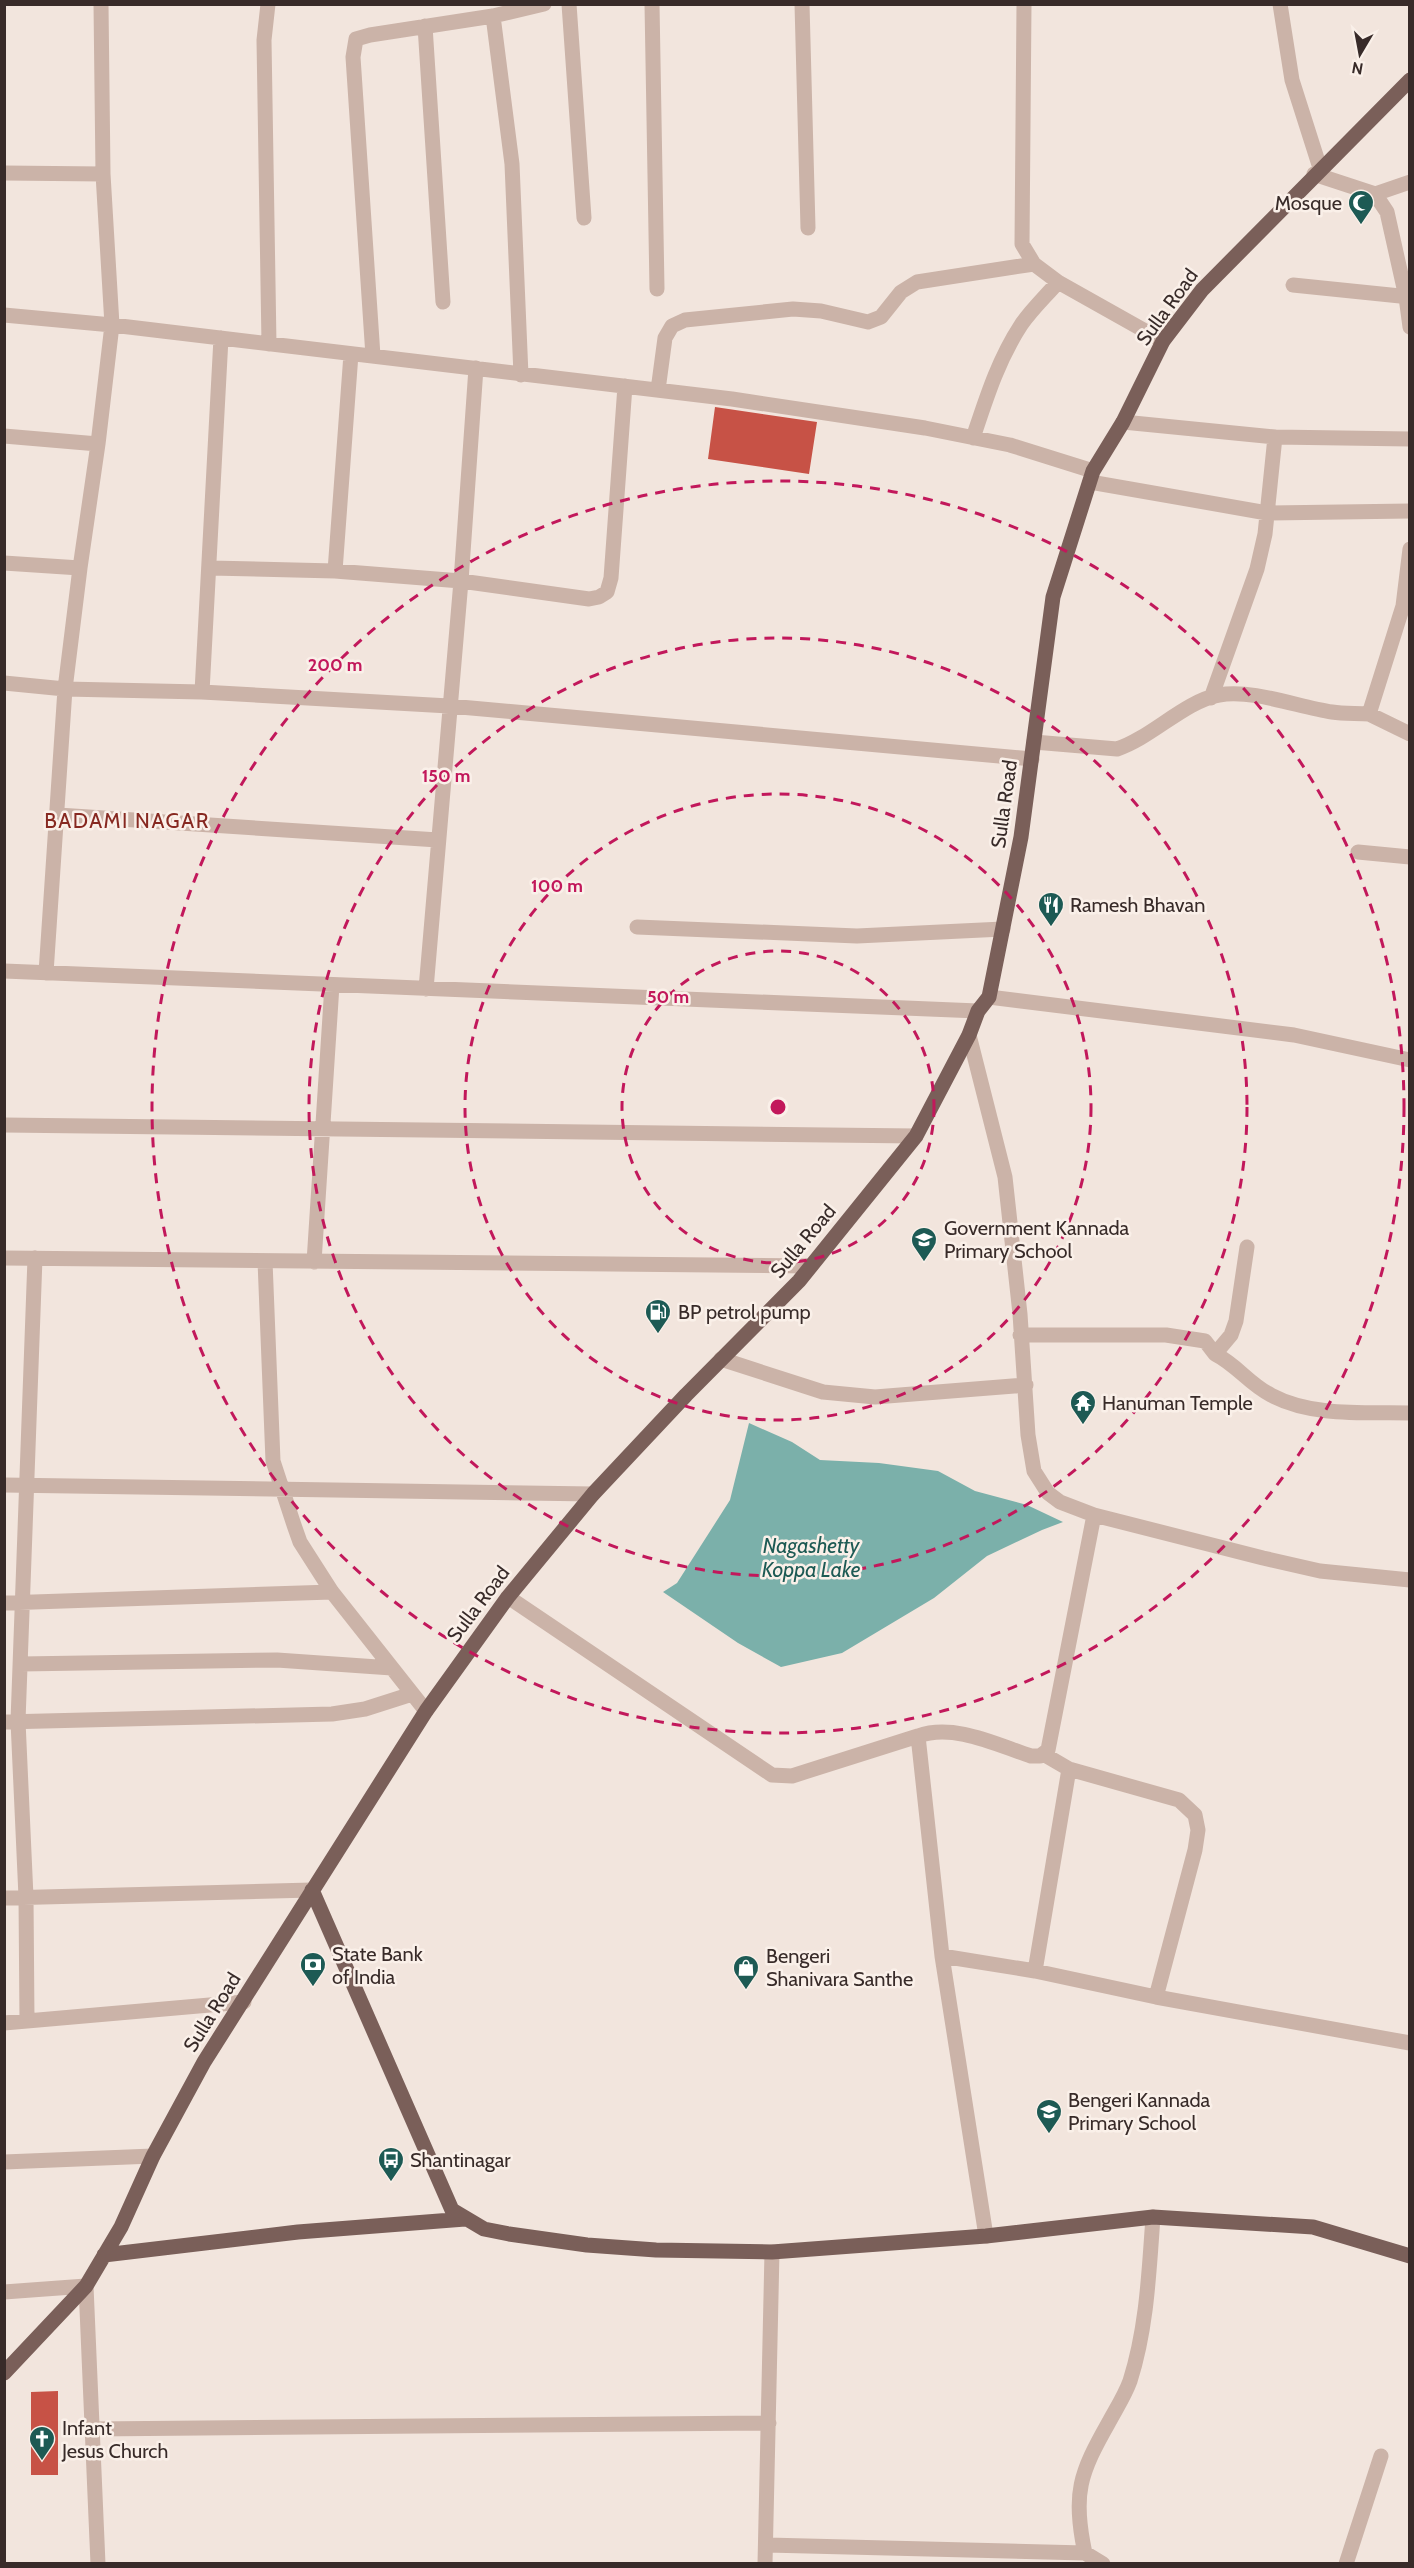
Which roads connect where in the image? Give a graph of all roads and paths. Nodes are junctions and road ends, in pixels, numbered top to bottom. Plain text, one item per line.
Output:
1 (101, 4) edge
2 (268, 4) edge
3 (544, 4) edge
4 (569, 4) edge
5 (652, 4) edge
6 (802, 4) edge
7 (1024, 4) edge
8 (1280, 4) edge
9 (493, 16) junction
10 (425, 26) junction
11 (1410, 80) edge
12 (1317, 171) junction
13 (4, 173) edge
14 (103, 174) junction
15 (1410, 182) edge
16 (1375, 195) junction
17 (584, 218) dead end
18 (808, 228) dead end
19 (1034, 264) junction
20 (1058, 282) junction
21 (1293, 285) dead end
22 (657, 289) dead end
23 (1408, 297) edge
24 (443, 302) dead end
25 (4, 315) edge
26 (112, 325) junction
27 (1410, 327) edge
28 (221, 338) junction
29 (1163, 341) junction
30 (269, 344) junction
31 (351, 354) junction
32 (373, 356) junction
33 (476, 368) junction
34 (521, 375) junction
35 (625, 386) junction
36 (658, 390) junction
37 (1123, 422) junction
38 (4, 436) edge
39 (1275, 437) junction
40 (973, 438) junction
41 (1410, 439) edge
42 (98, 444) junction
43 (1091, 476) junction
44 (1410, 511) edge
45 (1267, 513) junction
46 (1410, 549) edge
47 (4, 563) edge
48 (80, 568) junction
49 (210, 568) junction
50 (335, 572) junction
51 (461, 581) junction
52 (4, 683) edge
53 (65, 689) junction
54 (202, 692) junction
55 (1211, 698) junction
56 (449, 706) junction
57 (1369, 714) junction
58 (1410, 734) edge
59 (1034, 742) junction
60 (1032, 759) junction
61 (58, 815) junction
62 (438, 840) junction
63 (1358, 852) dead end
64 (1410, 857) edge
65 (637, 927) dead end
66 (1003, 929) junction
67 (4, 971) edge
68 (46, 973) junction
69 (332, 985) junction
70 (426, 989) junction
71 (988, 997) junction
72 (978, 1011) junction
73 (969, 1035) junction
74 (1410, 1060) edge
75 (4, 1125) edge
76 (324, 1128) junction
77 (916, 1136) junction
78 (1247, 1247) dead end
79 (4, 1258) edge
80 (35, 1258) junction
81 (265, 1261) junction
82 (314, 1262) junction
83 (811, 1266) junction
84 (1020, 1335) junction
85 (1215, 1354) junction
86 (721, 1359) junction
87 (1026, 1385) junction
88 (1410, 1413) edge
89 (4, 1485) edge
90 (28, 1485) junction
91 (283, 1489) junction
92 (593, 1494) junction
93 (1094, 1515) junction
94 (1410, 1580) edge
95 (332, 1592) junction
96 (508, 1597) junction
97 (23, 1602) junction
98 (4, 1603) edge
99 (21, 1664) junction
100 (392, 1668) junction
101 (412, 1694) junction
102 (426, 1711) junction
103 (11, 1722) edge
104 (918, 1736) junction
105 (1045, 1755) junction
106 (1069, 1769) junction
107 (312, 1890) junction
108 (26, 1897) junction
109 (4, 1898) edge
110 (942, 1956) junction
111 (1035, 1971) junction
112 (1156, 1997) junction
113 (244, 2002) junction
114 (27, 2021) junction
115 (4, 2023) edge
116 (1410, 2043) edge
117 (153, 2156) junction
118 (4, 2162) edge
119 (1154, 2217) junction
120 (465, 2219) junction
121 (986, 2236) junction
122 (772, 2252) junction
123 (104, 2255) junction
124 (1410, 2256) edge
125 (86, 2286) junction
126 (4, 2292) edge
127 (4, 2373) edge
128 (770, 2423) junction
129 (92, 2429) junction
130 (1381, 2456) dead end
131 (767, 2545) junction
132 (1085, 2553) junction
133 (902, 2557) edge
134 (98, 2564) edge
135 (765, 2564) edge
136 (1103, 2564) edge
137 (1346, 2564) edge

1 - 14 street
2 - 30 street
3 - 9 street
4 - 17 street
5 - 22 street
6 - 18 street
7 - 19 street
8 - 12 street
9 - 10 street
9 - 34 street
10 - 24 street
10 - 32 street
11 - 12 main road, Sulla Road
12 - 16 street
12 - 29 main road, Sulla Road
13 - 14 street
14 - 26 street
15 - 16 street
16 - 23 street
19 - 20 street
19 - 36 street
20 - 29 street
20 - 40 street
21 - 23 street
23 - 27 street
25 - 26 street
26 - 28 street
26 - 42 street
28 - 30 street
28 - 49 street
29 - 37 main road, Sulla Road
30 - 31 street
31 - 32 street
31 - 50 street
32 - 33 street
33 - 34 street
33 - 51 street
34 - 35 street
35 - 36 street
35 - 51 street
36 - 40 street
37 - 39 street
37 - 43 main road, Sulla Road
38 - 42 street
39 - 41 street
39 - 45 street
40 - 43 street
42 - 48 street
43 - 45 street
43 - 59 main road, Sulla Road
44 - 45 street
45 - 55 street
46 - 57 street
47 - 48 street
48 - 53 street
49 - 50 street
49 - 54 street
50 - 51 street
51 - 56 street
52 - 53 street
53 - 54 street
53 - 61 street
54 - 56 street
55 - 57 street
55 - 59 street
56 - 60 street
56 - 62 street
57 - 58 street
59 - 60 main road, Sulla Road
60 - 66 main road, Sulla Road
61 - 62 street
61 - 68 street
62 - 70 street
63 - 64 street
65 - 66 street
66 - 71 main road, Sulla Road
67 - 68 street
68 - 69 street
69 - 70 street
69 - 76 street
70 - 72 street
71 - 72 main road, Sulla Road
71 - 74 street
72 - 73 main road, Sulla Road
73 - 77 main road, Sulla Road
73 - 84 street
75 - 76 street
76 - 77 street
76 - 82 street
77 - 83 main road, Sulla Road
78 - 85 street
79 - 80 street
80 - 81 street
80 - 90 street
81 - 82 street
81 - 91 street
82 - 83 street
83 - 86 main road, Sulla Road
84 - 85 street
84 - 87 street
85 - 88 street
86 - 87 street
86 - 92 main road, Sulla Road
87 - 93 street
89 - 90 street
90 - 91 street
90 - 97 street
91 - 92 street
91 - 95 street
92 - 96 main road, Sulla Road
93 - 94 street
93 - 105 street
95 - 97 street
95 - 100 street
96 - 102 main road, Sulla Road
96 - 104 street
97 - 98 street
97 - 99 street
99 - 100 street
99 - 103 street
100 - 101 street
101 - 102 street
101 - 103 street
102 - 107 main road, Sulla Road
103 - 108 street
104 - 105 street
104 - 110 street
105 - 106 street
106 - 111 street
106 - 112 street
107 - 108 street
107 - 113 main road, Sulla Road
107 - 120 main road
108 - 109 street
108 - 114 street
110 - 111 street
110 - 121 street
111 - 112 street
112 - 116 street
113 - 114 street
113 - 117 main road, Sulla Road
114 - 115 street
117 - 118 street
117 - 123 main road, Sulla Road
119 - 121 main road
119 - 124 main road
119 - 132 street
120 - 122 main road
120 - 123 main road
121 - 122 main road
122 - 128 street
123 - 125 main road, Sulla Road
125 - 126 street
125 - 127 main road, Sulla Road
125 - 129 street
128 - 129 street
128 - 131 street
129 - 134 street
130 - 137 street
131 - 133 street
131 - 135 street
132 - 133 street
132 - 136 street

